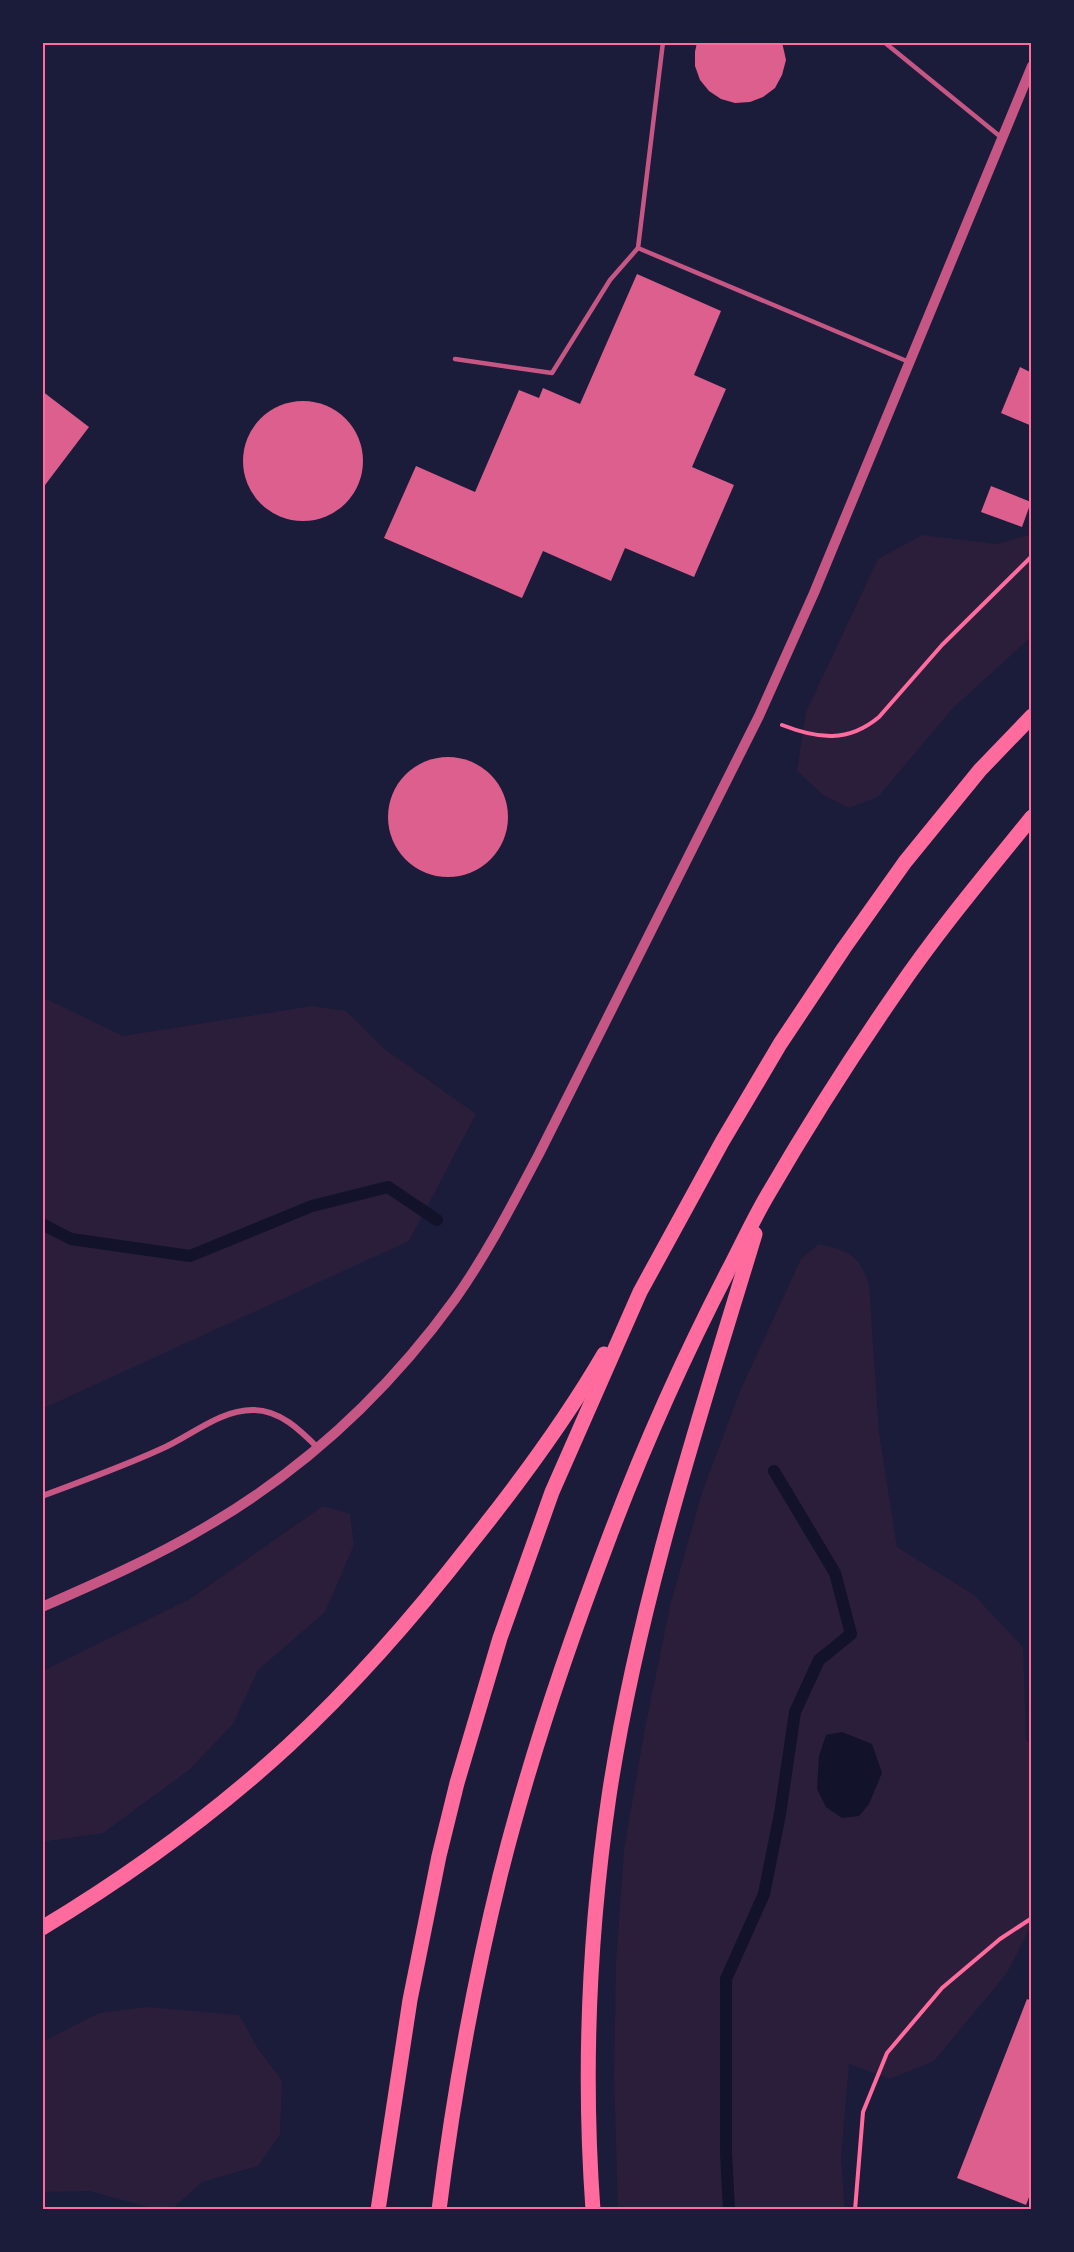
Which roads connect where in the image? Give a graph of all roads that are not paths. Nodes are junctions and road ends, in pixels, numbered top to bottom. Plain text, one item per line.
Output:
1 (663, 42) edge
2 (884, 42) edge
3 (1032, 66) edge
4 (1002, 138) junction
5 (638, 248) junction
6 (455, 359) dead end
7 (909, 362) junction
8 (1032, 716) edge
9 (1032, 817) edge
10 (766, 1198) junction
11 (640, 1292) junction
12 (318, 1448) junction
13 (42, 1496) edge
14 (42, 1607) edge
15 (42, 1928) edge
16 (378, 2210) edge
17 (440, 2210) edge
18 (593, 2210) edge

1 - 5 lane
2 - 4 lane
3 - 4 street
4 - 7 street
5 - 6 lane
5 - 7 lane
7 - 12 street
8 - 11 main road
9 - 10 main road
10 - 17 main road
10 - 18 main road
11 - 15 main road
11 - 16 main road
12 - 13 street
12 - 14 street

